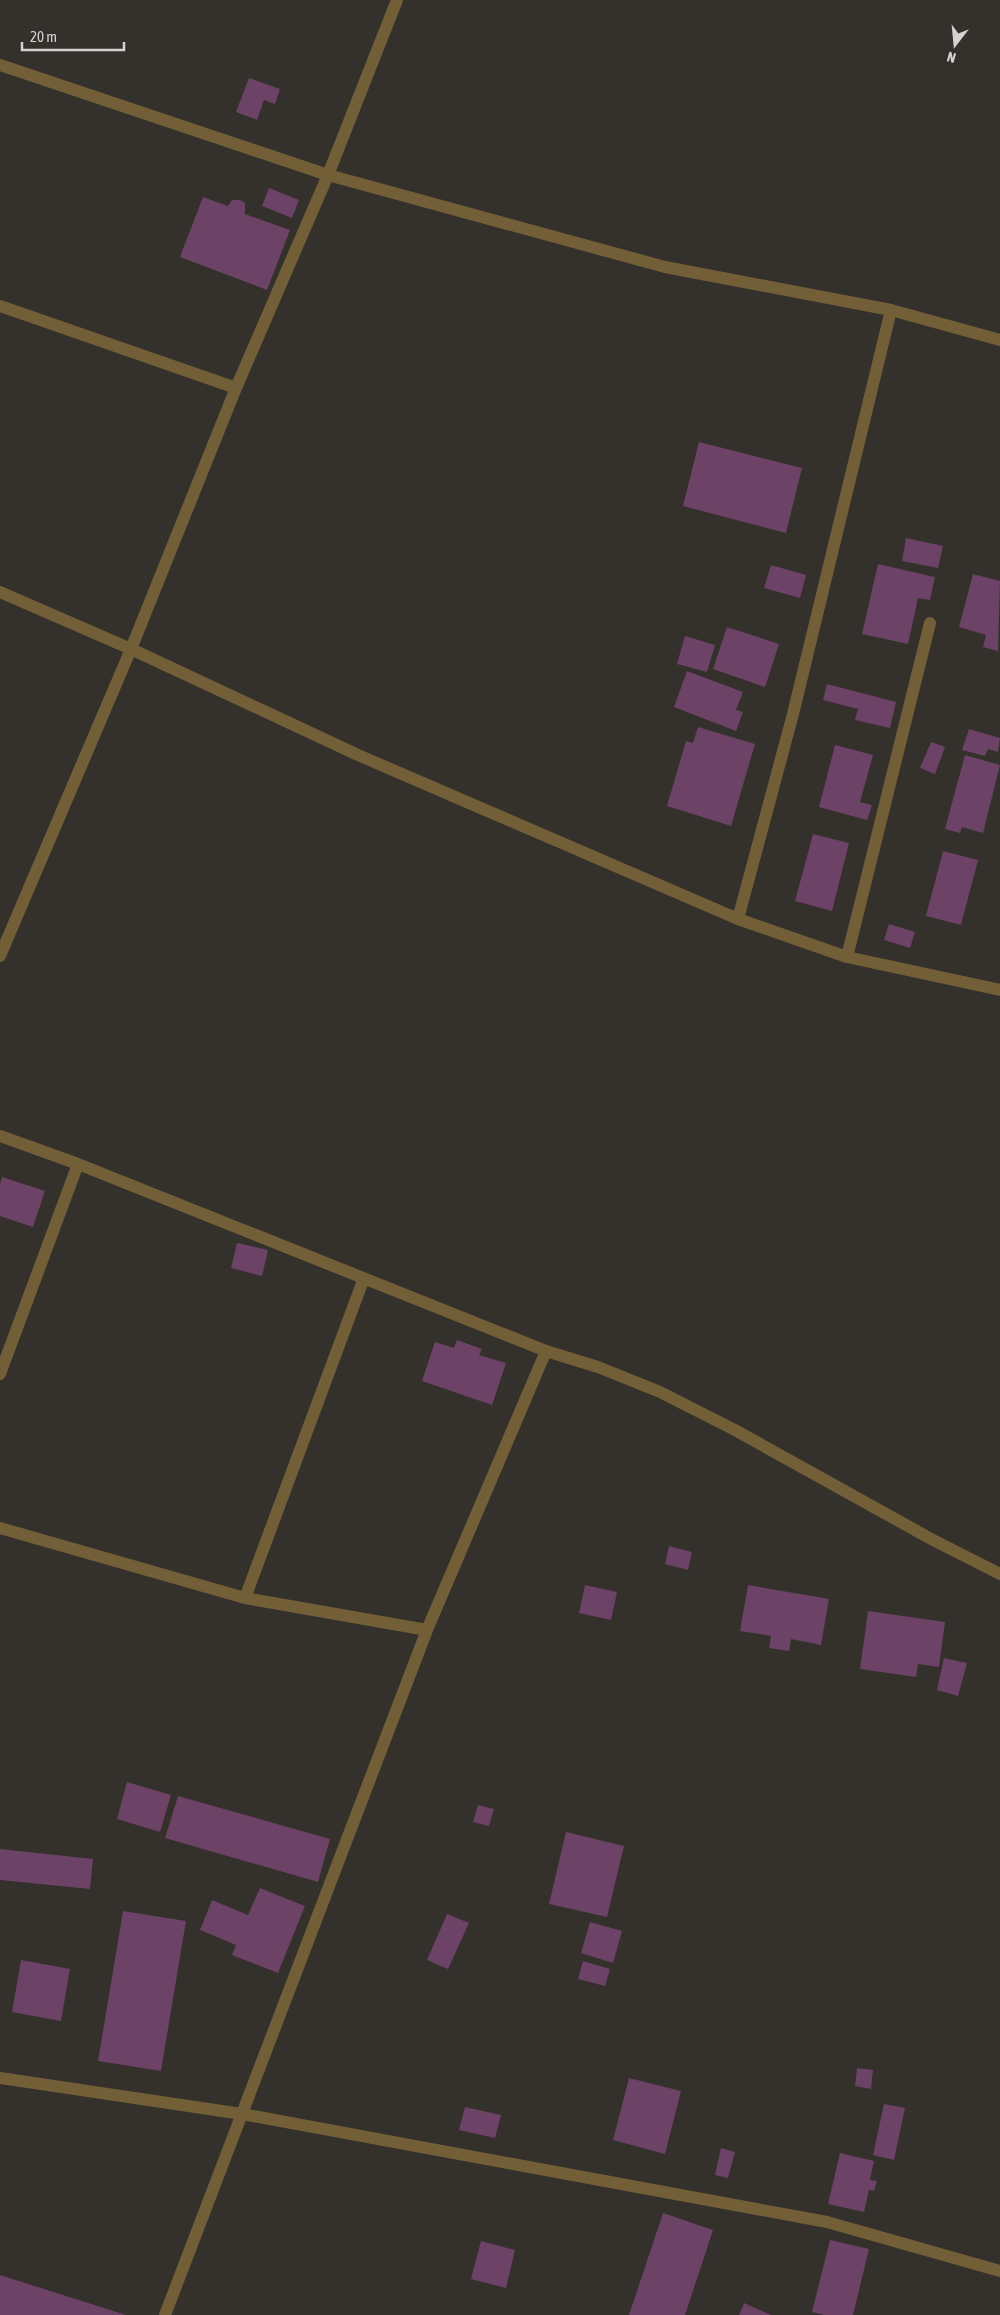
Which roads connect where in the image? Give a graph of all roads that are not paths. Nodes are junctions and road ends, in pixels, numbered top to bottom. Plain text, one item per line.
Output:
1 (397, 0) edge
2 (0, 65) edge
3 (328, 175) junction
4 (0, 306) edge
5 (891, 310) junction
6 (1000, 340) edge
7 (236, 388) junction
8 (0, 592) edge
9 (930, 623) dead end
10 (131, 649) junction
11 (738, 919) junction
12 (0, 956) edge
13 (847, 957) junction
14 (1000, 990) edge
15 (0, 1136) edge
16 (78, 1164) junction
17 (364, 1278) junction
18 (546, 1351) junction
19 (0, 1374) edge
20 (0, 1528) edge
21 (1000, 1574) edge
22 (245, 1598) junction
23 (427, 1630) junction
24 (0, 2078) edge
25 (242, 2114) junction
26 (1000, 2271) edge
27 (165, 2315) edge

1 - 3 street
2 - 3 street
3 - 5 street
3 - 7 street
4 - 7 street
5 - 6 street
5 - 11 street
7 - 10 street
8 - 10 street
9 - 13 street
10 - 11 street
10 - 12 street
11 - 13 street
13 - 14 street
15 - 16 street
16 - 17 street
16 - 19 street
17 - 18 street
17 - 22 street
18 - 21 street
18 - 23 street
20 - 22 street
22 - 23 street
23 - 25 street
24 - 25 street
25 - 26 street
25 - 27 street

